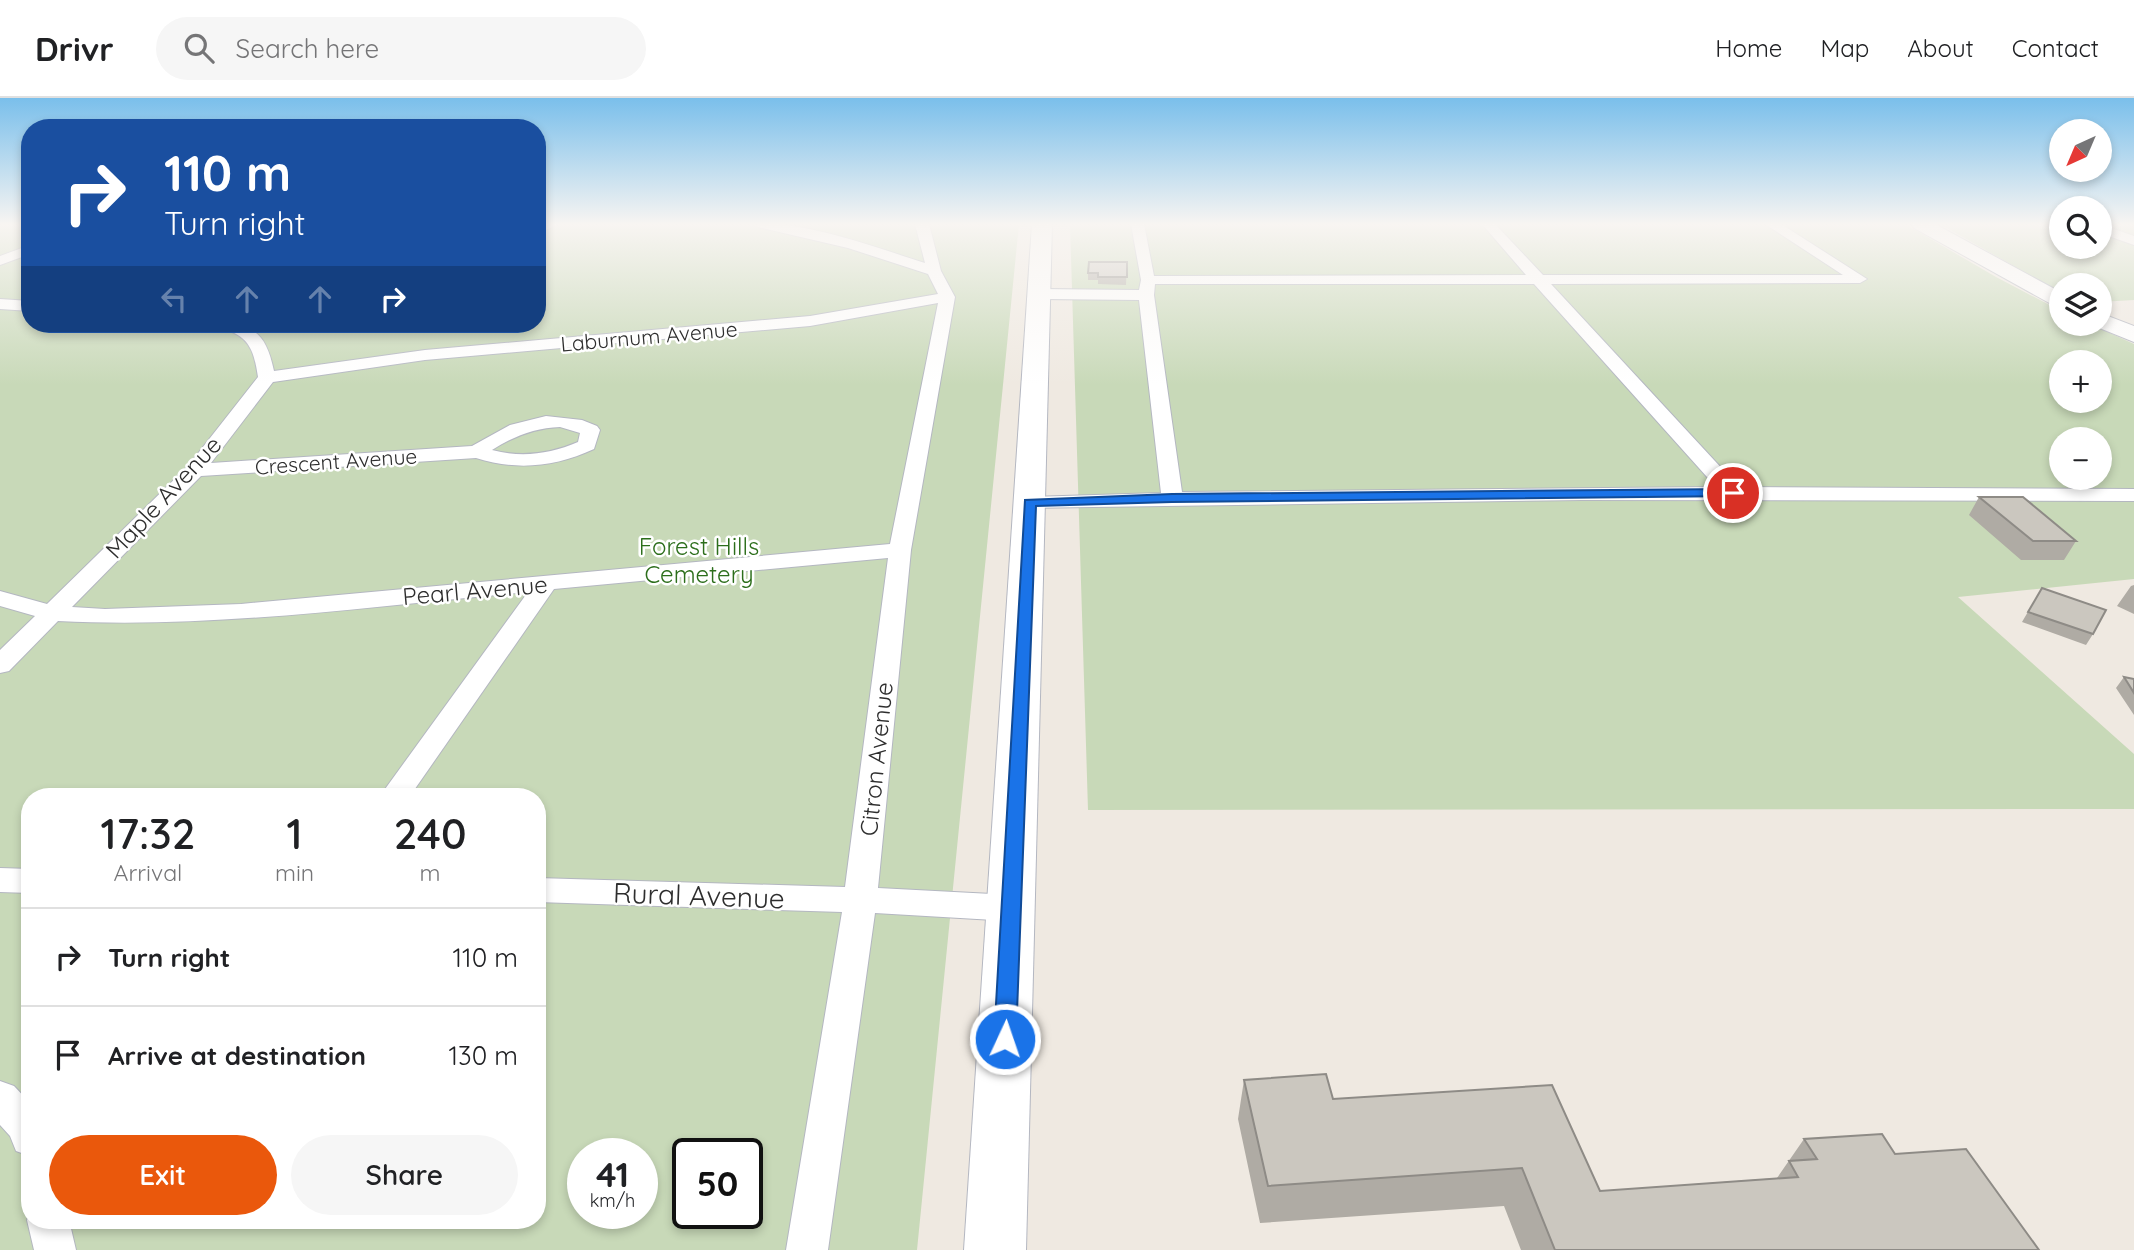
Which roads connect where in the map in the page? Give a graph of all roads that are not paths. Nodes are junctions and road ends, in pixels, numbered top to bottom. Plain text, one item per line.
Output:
1 (937, 278) edge
2 (1040, 278) edge
3 (1145, 278) edge
4 (1858, 278) edge
5 (2017, 278) edge
6 (1541, 279) junction
7 (1147, 288) junction
8 (1039, 294) junction
9 (2049, 296) edge
10 (947, 297) junction
11 (0, 304) edge
12 (21, 305) edge
13 (2134, 310) edge
14 (2112, 311) edge
15 (2112, 325) edge
16 (248, 333) edge
17 (2134, 335) edge
18 (267, 377) junction
19 (477, 452) junction
20 (195, 470) junction
21 (1733, 493) junction
22 (2134, 495) edge
23 (1172, 498) junction
24 (1030, 503) junction
25 (900, 550) junction
26 (546, 583) junction
27 (0, 598) edge
28 (50, 612) junction
29 (0, 665) edge
30 (401, 788) edge
31 (0, 880) edge
32 (21, 881) edge
33 (546, 890) edge
34 (860, 900) junction
35 (1011, 908) junction
36 (0, 1098) edge
37 (21, 1121) edge
38 (50, 1229) edge
39 (55, 1250) edge
40 (807, 1250) edge
41 (995, 1250) edge

1 - 10 lane
2 - 8 main road
3 - 7 lane
4 - 6 lane
5 - 9 main road
6 - 7 lane
6 - 21 lane
7 - 8 lane
7 - 23 lane
8 - 24 main road
10 - 18 lane, Laburnum Avenue
10 - 25 lane, Citron Avenue
11 - 12 lane
13 - 14 main road
15 - 17 main road
16 - 18 lane
18 - 20 lane, Maple Avenue
19 - 19 lane, Crescent Avenue
19 - 20 lane, Crescent Avenue
20 - 28 lane, Maple Avenue
21 - 22 lane
21 - 23 lane
23 - 24 lane
24 - 35 main road
25 - 26 lane, Pearl Avenue
25 - 34 lane, Citron Avenue
26 - 28 lane, Pearl Avenue
26 - 30 lane
27 - 28 lane, Pearl Avenue
28 - 29 lane, Maple Avenue
31 - 32 lane
33 - 34 lane, Rural Avenue
34 - 35 lane
34 - 40 lane, Citron Avenue
35 - 41 main road
36 - 37 lane
38 - 39 lane

